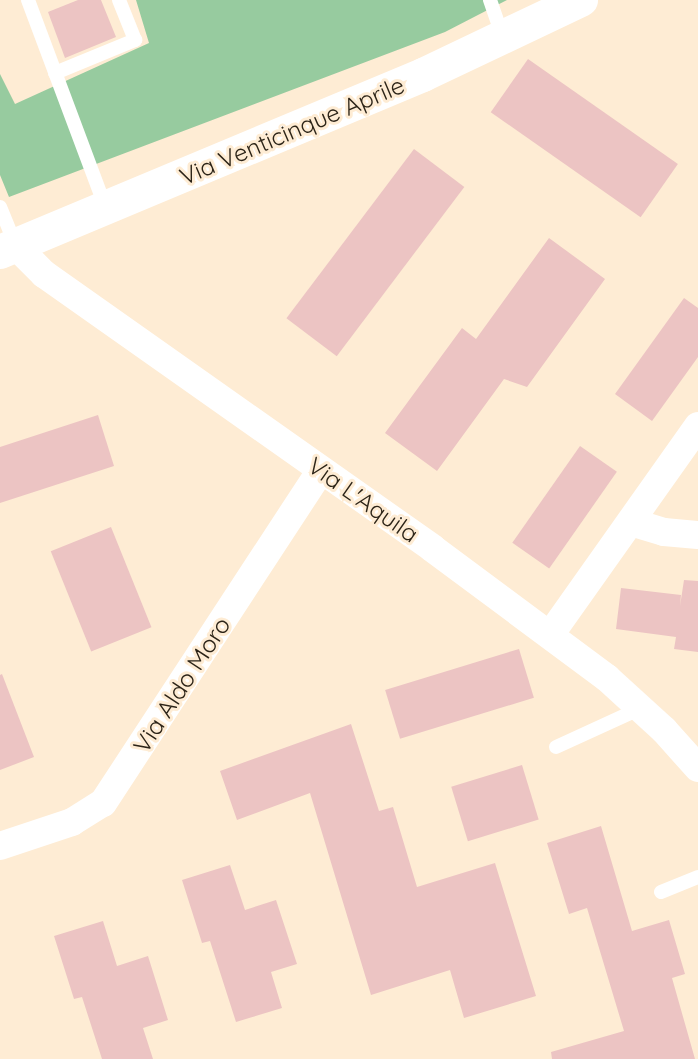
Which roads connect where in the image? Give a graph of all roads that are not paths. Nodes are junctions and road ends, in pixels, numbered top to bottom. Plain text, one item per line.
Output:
1 (28, 0) edge
2 (119, 0) edge
3 (490, 0) edge
4 (581, 0) edge
5 (503, 40) junction
6 (55, 73) junction
7 (0, 207) edge
8 (106, 209) junction
9 (8, 249) edge
10 (698, 426) edge
11 (320, 471) junction
12 (631, 522) junction
13 (698, 535) edge
14 (550, 635) junction
15 (641, 707) junction
16 (556, 747) dead end
17 (698, 768) edge
18 (0, 846) edge
19 (698, 877) edge
20 (661, 892) dead end

1 - 6 lane
2 - 6 lane
3 - 5 lane
4 - 5 street, Via Venticinque Aprile
5 - 8 street, Via Venticinque Aprile
6 - 8 lane
7 - 9 lane
8 - 9 street, Via Venticinque Aprile
9 - 11 street, Via L'Aquila
10 - 12 street
11 - 14 street, Via L'Aquila
11 - 18 street, Via Aldo Moro
12 - 13 street
12 - 14 street
14 - 15 street, Via L'Aquila
15 - 16 lane
15 - 17 street, Via L'Aquila
19 - 20 lane

